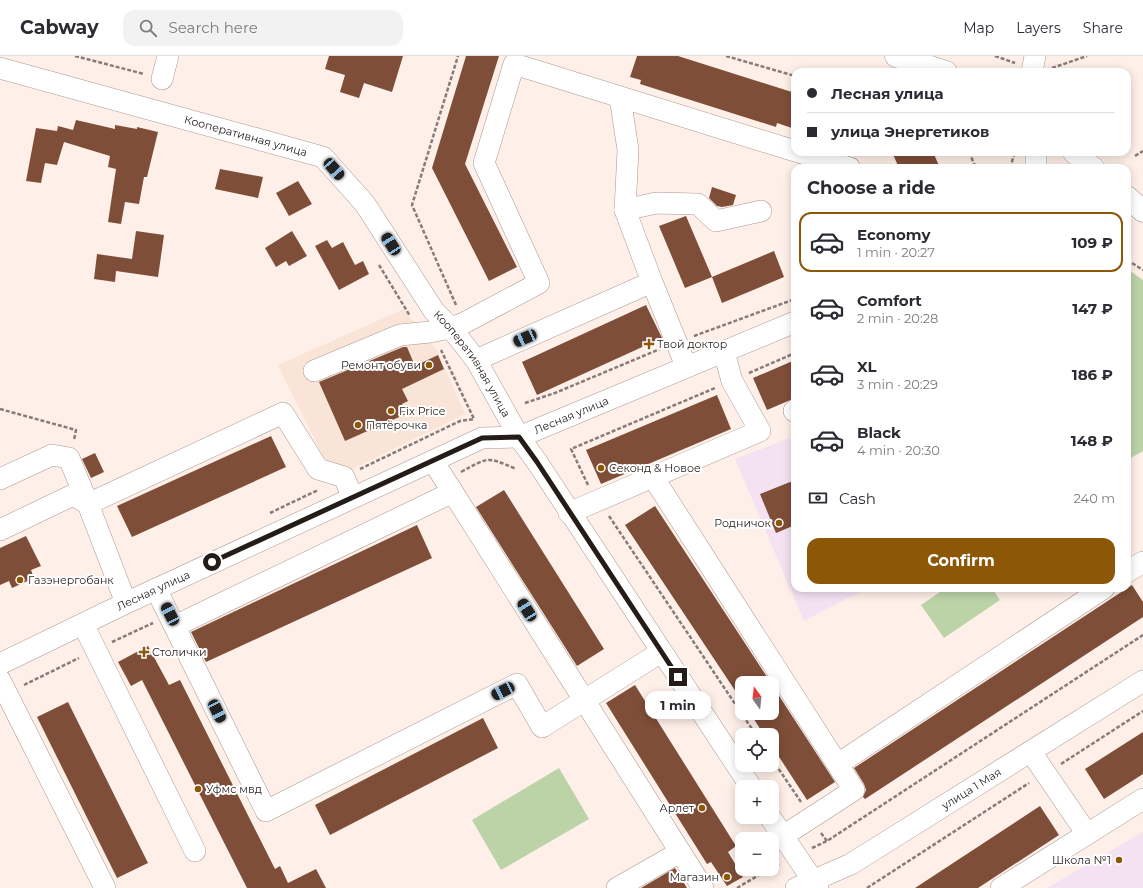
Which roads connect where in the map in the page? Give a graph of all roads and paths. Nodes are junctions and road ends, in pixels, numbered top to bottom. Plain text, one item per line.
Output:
1 (75, 56) edge
2 (168, 56) edge
3 (458, 56) edge
4 (726, 56) edge
5 (896, 56) edge
6 (1087, 56) edge
7 (1039, 66) edge
8 (0, 68) edge
9 (934, 68) edge
10 (791, 75) edge
11 (162, 78) joint
12 (620, 96) junction
13 (791, 150) edge
14 (1143, 151) edge
15 (812, 156) edge
16 (1135, 156) dead end
17 (837, 164) edge
18 (1131, 200) edge
19 (625, 210) junction
20 (761, 211) dead end
21 (1143, 211) edge
22 (375, 258) dead end
23 (1131, 262) edge
24 (1143, 270) edge
25 (652, 282) junction
26 (791, 324) edge
27 (458, 325) junction
28 (430, 332) junction
29 (724, 352) junction
30 (791, 355) edge
31 (476, 360) junction
32 (686, 366) junction
33 (314, 371) dead end
34 (732, 381) junction
35 (0, 409) edge
36 (474, 419) dead end
37 (519, 437) junction
38 (70, 458) junction
39 (433, 461) junction
40 (653, 477) junction
41 (0, 479) edge
42 (453, 492) junction
43 (352, 496) junction
44 (598, 501) junction
45 (88, 504) junction
46 (569, 513) junction
47 (0, 530) edge
48 (1143, 562) edge
49 (1131, 570) edge
50 (156, 588) junction
51 (1098, 592) edge
52 (126, 603) junction
53 (83, 624) junction
54 (175, 626) junction
55 (1143, 635) edge
56 (661, 652) junction
57 (0, 664) edge
58 (0, 680) edge
59 (1143, 682) edge
60 (585, 701) junction
61 (5, 704) edge
62 (1143, 711) edge
63 (751, 728) edge
64 (1031, 752) junction
65 (838, 764) junction
66 (779, 770) edge
67 (1046, 773) junction
68 (746, 780) edge
69 (1143, 799) edge
70 (811, 818) junction
71 (775, 824) edge
72 (1086, 834) junction
73 (783, 836) junction
74 (195, 851) dead end
75 (680, 852) junction
76 (758, 876) edge
77 (809, 885) edge
78 (105, 888) edge
79 (617, 888) edge
80 (704, 888) edge
81 (738, 888) edge
82 (867, 888) edge
83 (1001, 888) edge

1 - 11 path
2 - 11 street
3 - 27 path
4 - 10 path
5 - 9 main road
6 - 7 path
8 - 27 street, Кооперативная улица
12 - 13 street
12 - 19 street
12 - 27 street
14 - 16 path
15 - 17 street
18 - 21 main road
19 - 20 street
19 - 25 street
22 - 28 path
23 - 24 path
25 - 31 street
25 - 32 street
26 - 29 street, Лесная улица
27 - 28 street
27 - 31 street, Кооперативная улица
28 - 33 street
28 - 36 path
29 - 32 street, Лесная улица
29 - 34 street
30 - 34 path
31 - 37 street, Кооперативная улица
32 - 37 street, Лесная улица
34 - 40 street
34 - 44 path
35 - 38 path
37 - 39 street, Лесная улица
37 - 46 street, Кооперативная улица
38 - 41 street
38 - 45 street
39 - 42 street
39 - 43 street, Лесная улица
40 - 44 street
40 - 65 street
42 - 54 street
42 - 60 street
43 - 45 street
43 - 50 street, Лесная улица
44 - 46 street
44 - 63 path
45 - 47 street
45 - 52 street
46 - 56 street, Кооперативная улица
48 - 49 street
50 - 52 street, Лесная улица
50 - 54 street
51 - 65 street
52 - 53 street, Лесная улица
53 - 57 street, Лесная улица
53 - 74 street
54 - 60 street
55 - 70 path
56 - 60 street
56 - 68 street, Кооперативная улица
58 - 61 street
59 - 64 street, улица 1 Мая
60 - 75 street
61 - 78 street
62 - 67 path
64 - 67 street
64 - 77 street, улица 1 Мая
65 - 70 street
66 - 70 path
67 - 72 street
67 - 82 path
69 - 72 street
70 - 73 street
71 - 73 street
72 - 83 street
73 - 77 street
75 - 79 street
75 - 80 street
76 - 81 path

